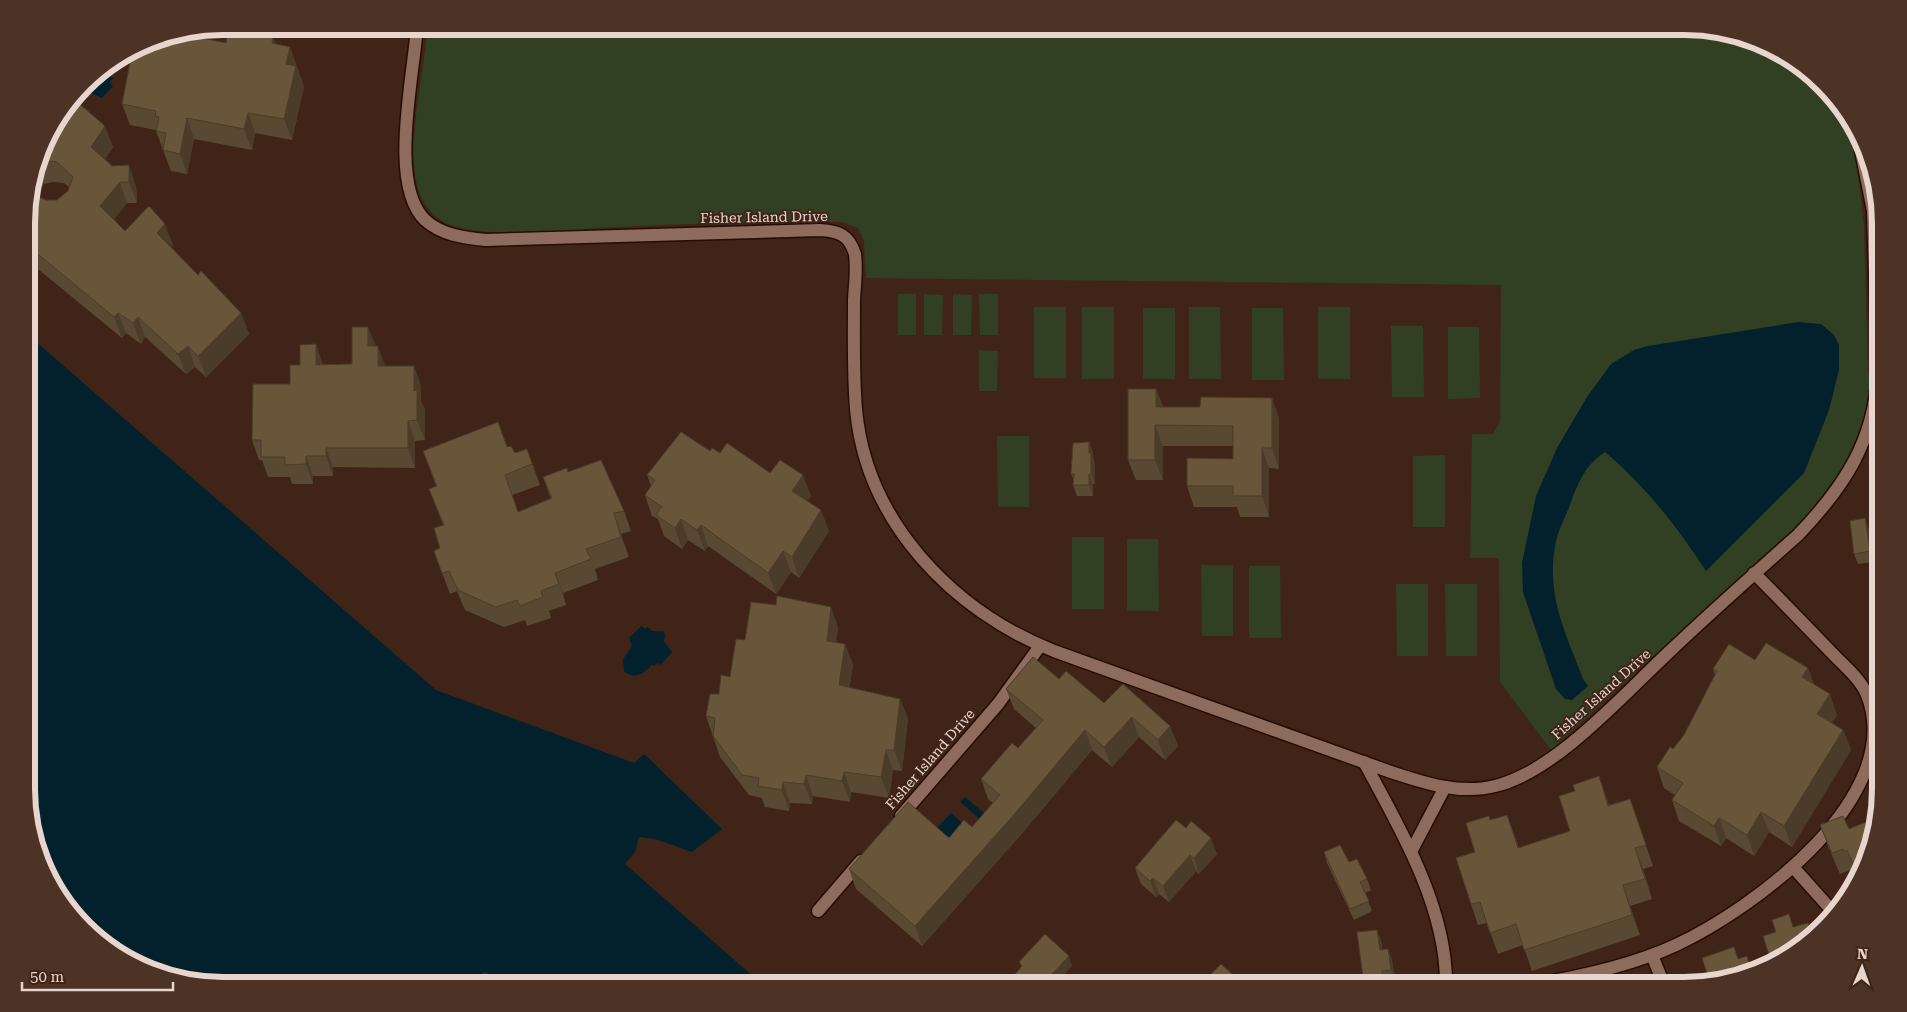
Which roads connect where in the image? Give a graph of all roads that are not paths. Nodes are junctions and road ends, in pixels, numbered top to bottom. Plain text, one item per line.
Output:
1 (416, 35) edge
2 (1872, 414) edge
3 (1754, 573) junction
4 (1040, 646) junction
5 (1872, 721) edge
6 (1872, 752) edge
7 (1364, 762) junction
8 (1445, 787) junction
9 (891, 826) edge
10 (872, 848) edge
11 (1412, 850) junction
12 (1793, 867) junction
13 (1829, 908) edge
14 (818, 911) dead end
15 (1652, 954) junction
16 (1446, 977) edge
17 (1566, 977) edge
18 (1661, 977) edge

1 - 4 street, Fisher Island Drive
2 - 3 street, Fisher Island Drive
3 - 5 street
3 - 8 street, Fisher Island Drive
4 - 7 street, Fisher Island Drive
4 - 9 street, Fisher Island Drive
6 - 12 street
7 - 8 street, Fisher Island Drive
7 - 11 street
8 - 11 street
10 - 14 street
11 - 16 street
12 - 13 street
12 - 15 street
15 - 17 street
15 - 18 street

